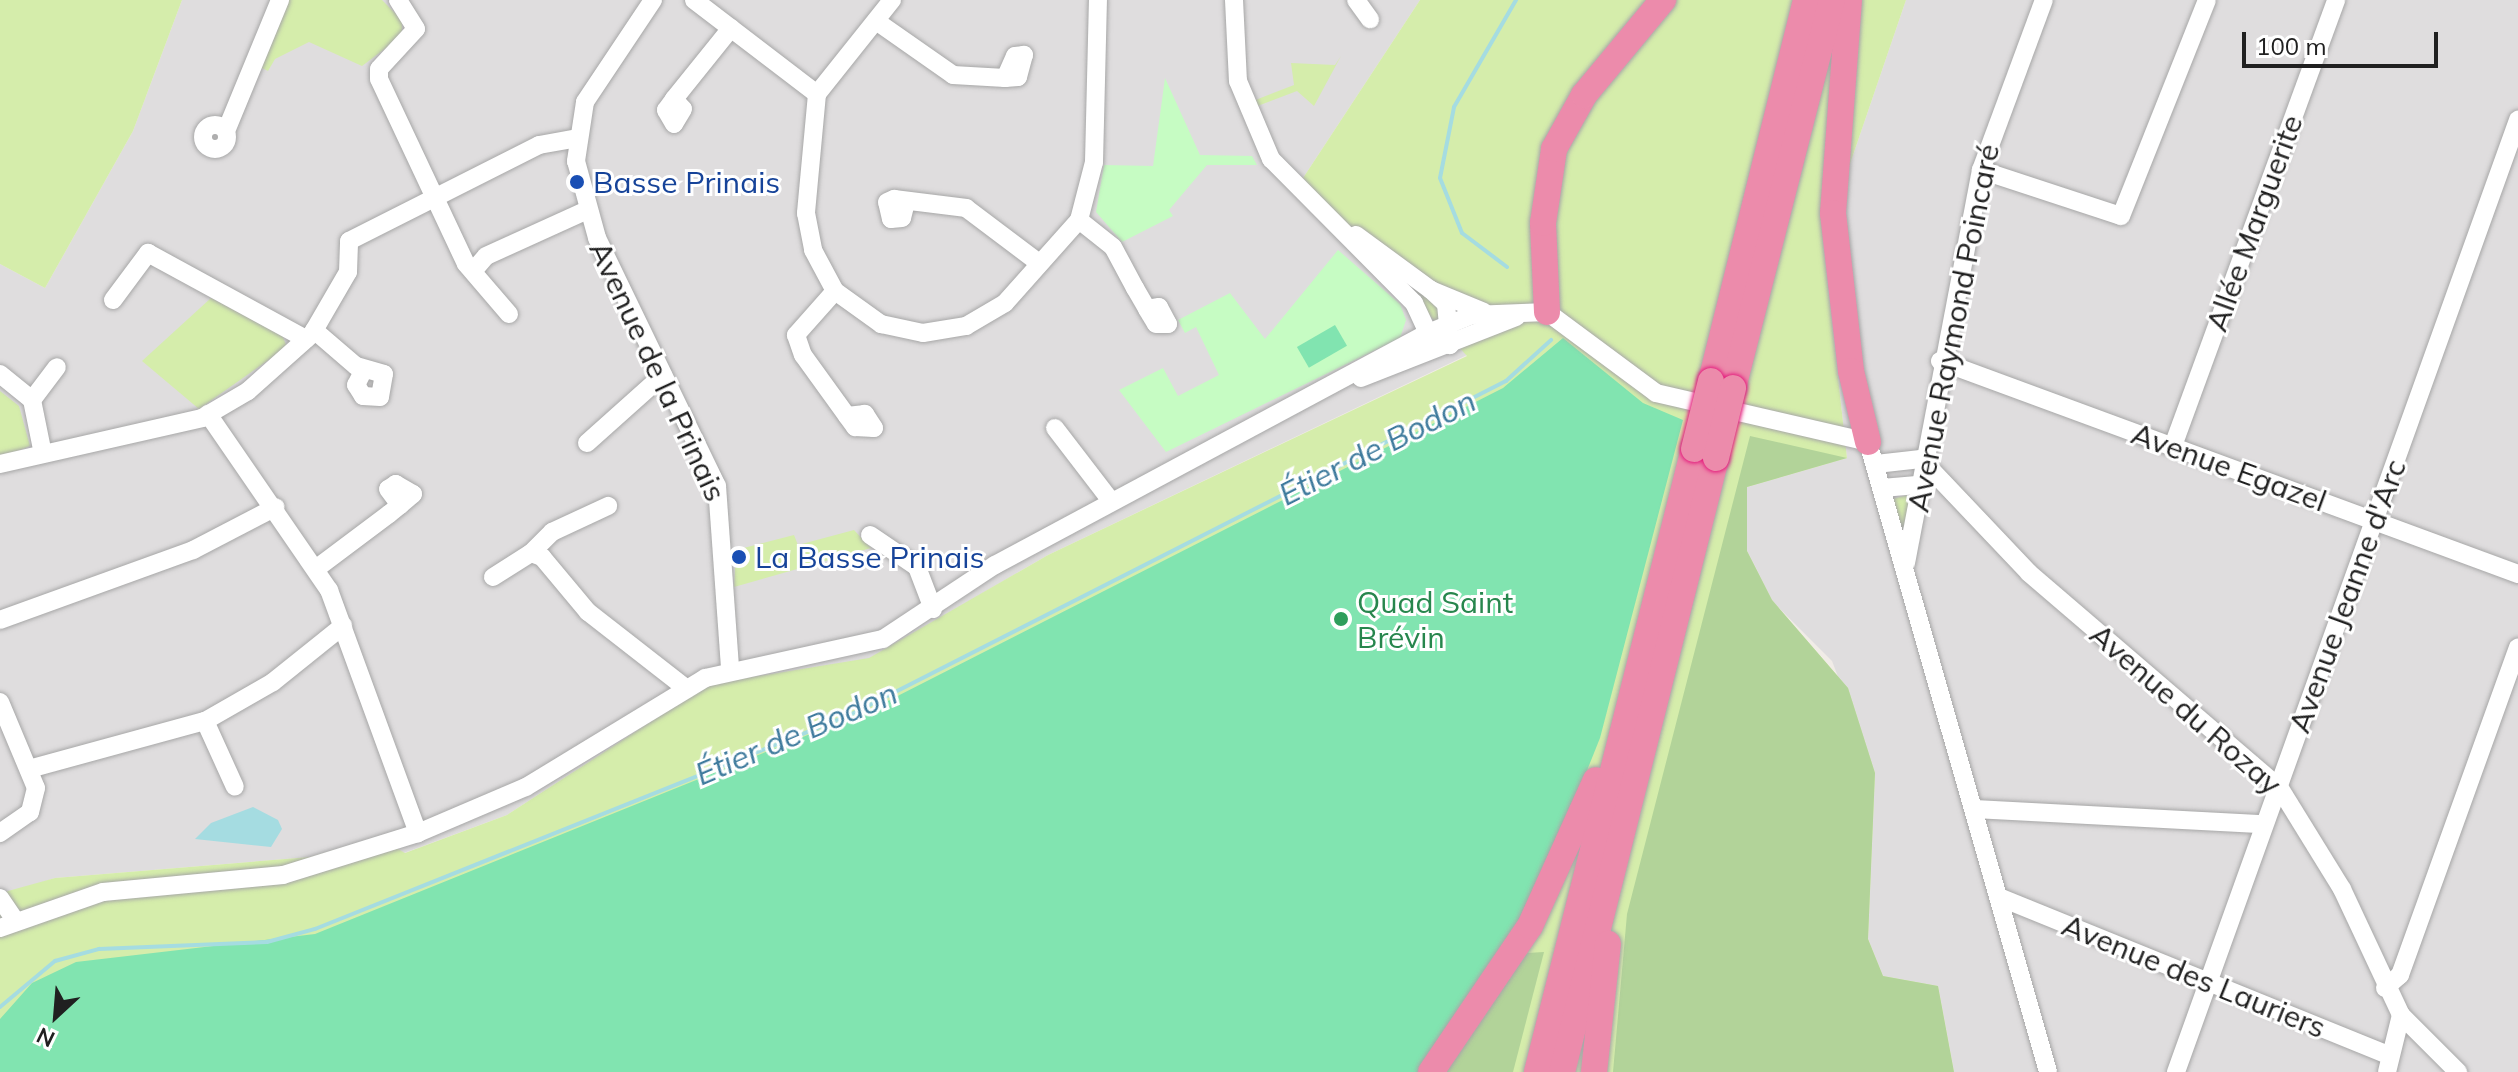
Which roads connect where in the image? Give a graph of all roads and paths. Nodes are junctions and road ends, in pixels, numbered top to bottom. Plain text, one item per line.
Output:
1 (280, 0) edge
2 (398, 0) edge
3 (653, 0) edge
4 (694, 0) edge
5 (892, 0) edge
6 (1098, 0) edge
7 (1234, 0) edge
8 (1356, 0) edge
9 (1663, 0) edge
10 (1806, 0) edge
11 (1832, 0) edge
12 (1849, 0) edge
13 (2044, 0) edge
14 (2207, 0) edge
15 (2336, 0) edge
16 (1370, 19) dead end
17 (876, 21) junction
18 (731, 28) junction
19 (1005, 78) dead end
20 (817, 94) junction
21 (674, 99) dead end
22 (2518, 120) edge
23 (226, 131) dead end
24 (577, 138) junction
25 (1981, 170) junction
26 (434, 195) junction
27 (906, 202) dead end
28 (585, 211) junction
29 (1325, 218) junction
30 (1079, 220) junction
31 (1039, 263) junction
32 (474, 270) junction
33 (1431, 290) junction
34 (835, 291) junction
35 (113, 300) dead end
36 (1147, 309) dead end
37 (1547, 312) junction
38 (1487, 313) junction
39 (509, 314) dead end
40 (1520, 315) junction
41 (1452, 323) junction
42 (1428, 333) junction
43 (310, 334) junction
44 (1450, 345) junction
45 (1940, 361) junction
46 (57, 367) dead end
47 (363, 371) dead end
48 (0, 374) edge
49 (663, 375) junction
50 (1722, 385) junction
51 (1328, 389) junction
52 (32, 400) junction
53 (208, 414) junction
54 (847, 416) dead end
55 (1055, 428) dead end
56 (587, 443) dead end
57 (2173, 446) junction
58 (42, 449) junction
59 (1872, 453) junction
60 (1705, 454) junction
61 (1921, 459) junction
62 (0, 464) edge
63 (1920, 485) junction
64 (1882, 488) junction
65 (1111, 501) junction
66 (400, 505) dead end
67 (608, 506) dead end
68 (276, 507) junction
69 (2374, 521) junction
70 (870, 535) dead end
71 (531, 553) junction
72 (317, 568) junction
73 (1905, 570) junction
74 (2518, 574) edge
75 (493, 577) dead end
76 (933, 609) junction
77 (0, 620) edge
78 (343, 626) junction
79 (2518, 648) edge
80 (730, 669) junction
81 (687, 689) junction
82 (0, 702) edge
83 (205, 721) junction
84 (1624, 728) junction
85 (29, 769) junction
86 (235, 787) dead end
87 (2279, 787) junction
88 (1974, 809) junction
89 (2264, 824) junction
90 (0, 833) edge
91 (418, 833) junction
92 (1616, 855) junction
93 (1999, 897) junction
94 (0, 898) edge
95 (8, 924) edge
96 (2207, 985) junction
97 (2385, 988) junction
98 (2401, 1015) junction
99 (2388, 1064) edge
100 (1431, 1072) edge
101 (1537, 1072) edge
102 (1562, 1072) edge
103 (1594, 1072) edge
104 (2048, 1072) edge
105 (2176, 1072) edge
106 (2458, 1072) edge

1 - 23 street
2 - 26 street
3 - 24 street, Avenue de la Prinais
4 - 18 street
5 - 17 street
6 - 30 street
7 - 29 street
8 - 16 street
9 - 37 highway
10 - 50 highway
11 - 50 highway
12 - 59 highway
13 - 25 street, Avenue Raymond Poincaré
14 - 25 street
15 - 57 street, Allée Marguerite
17 - 19 street
17 - 20 street
18 - 20 street
18 - 21 street
20 - 34 street
22 - 69 street, Avenue Jeanne d'Arc
24 - 26 street
24 - 28 street, Avenue de la Prinais
25 - 45 street, Avenue Raymond Poincaré
26 - 32 street
26 - 43 street
27 - 31 street
28 - 32 street
28 - 49 street, Avenue de la Prinais
29 - 33 street
29 - 42 street
30 - 31 street
30 - 36 street
31 - 34 street
32 - 39 street
33 - 38 street
33 - 41 street
34 - 54 street
35 - 43 street
37 - 40 street
37 - 59 street
38 - 40 street
38 - 41 street
40 - 44 street
41 - 42 street
41 - 44 street
42 - 44 street
42 - 51 street
43 - 47 street
43 - 53 street
44 - 51 street
45 - 57 street, Avenue Egazel
45 - 61 street, Avenue Raymond Poincaré
46 - 52 street
48 - 52 street
49 - 56 street
49 - 80 street, Avenue de la Prinais
50 - 60 highway, bridge
51 - 65 street
52 - 58 street
53 - 58 street
53 - 68 street
55 - 65 street
57 - 69 street, Avenue Egazel
58 - 62 street
59 - 61 street
59 - 64 street, Avenue Raymond Poincaré
60 - 84 highway
60 - 92 highway
61 - 63 street, Avenue Raymond Poincaré
61 - 87 street, Avenue du Rozay
63 - 64 street
63 - 73 street, Avenue Raymond Poincaré
64 - 73 street, Avenue Raymond Poincaré
65 - 76 street
66 - 72 street
67 - 71 street
68 - 72 street
68 - 77 street
69 - 74 street, Avenue Egazel
69 - 87 street, Avenue Jeanne d'Arc
70 - 76 street
71 - 75 street
71 - 81 street
72 - 78 street
73 - 88 street, Avenue Raymond Poincaré
76 - 80 street
78 - 83 street
78 - 91 street
79 - 97 street
80 - 81 street
81 - 91 street
82 - 85 street
83 - 85 street
83 - 86 street
84 - 100 highway
84 - 101 highway
85 - 90 street
87 - 89 street, Avenue Jeanne d'Arc
87 - 97 street, Avenue du Rozay
88 - 89 street
88 - 93 street, Avenue Raymond Poincaré
89 - 96 street, Avenue Jeanne d'Arc
91 - 95 street
92 - 102 highway
92 - 103 highway
93 - 96 street, Avenue des Lauriers
93 - 104 street, Avenue Raymond Poincaré
94 - 95 street
96 - 99 street, Avenue des Lauriers
96 - 105 street, Avenue Jeanne d'Arc
97 - 98 street, Avenue du Rozay
98 - 99 street
98 - 106 street, Avenue du Rozay

